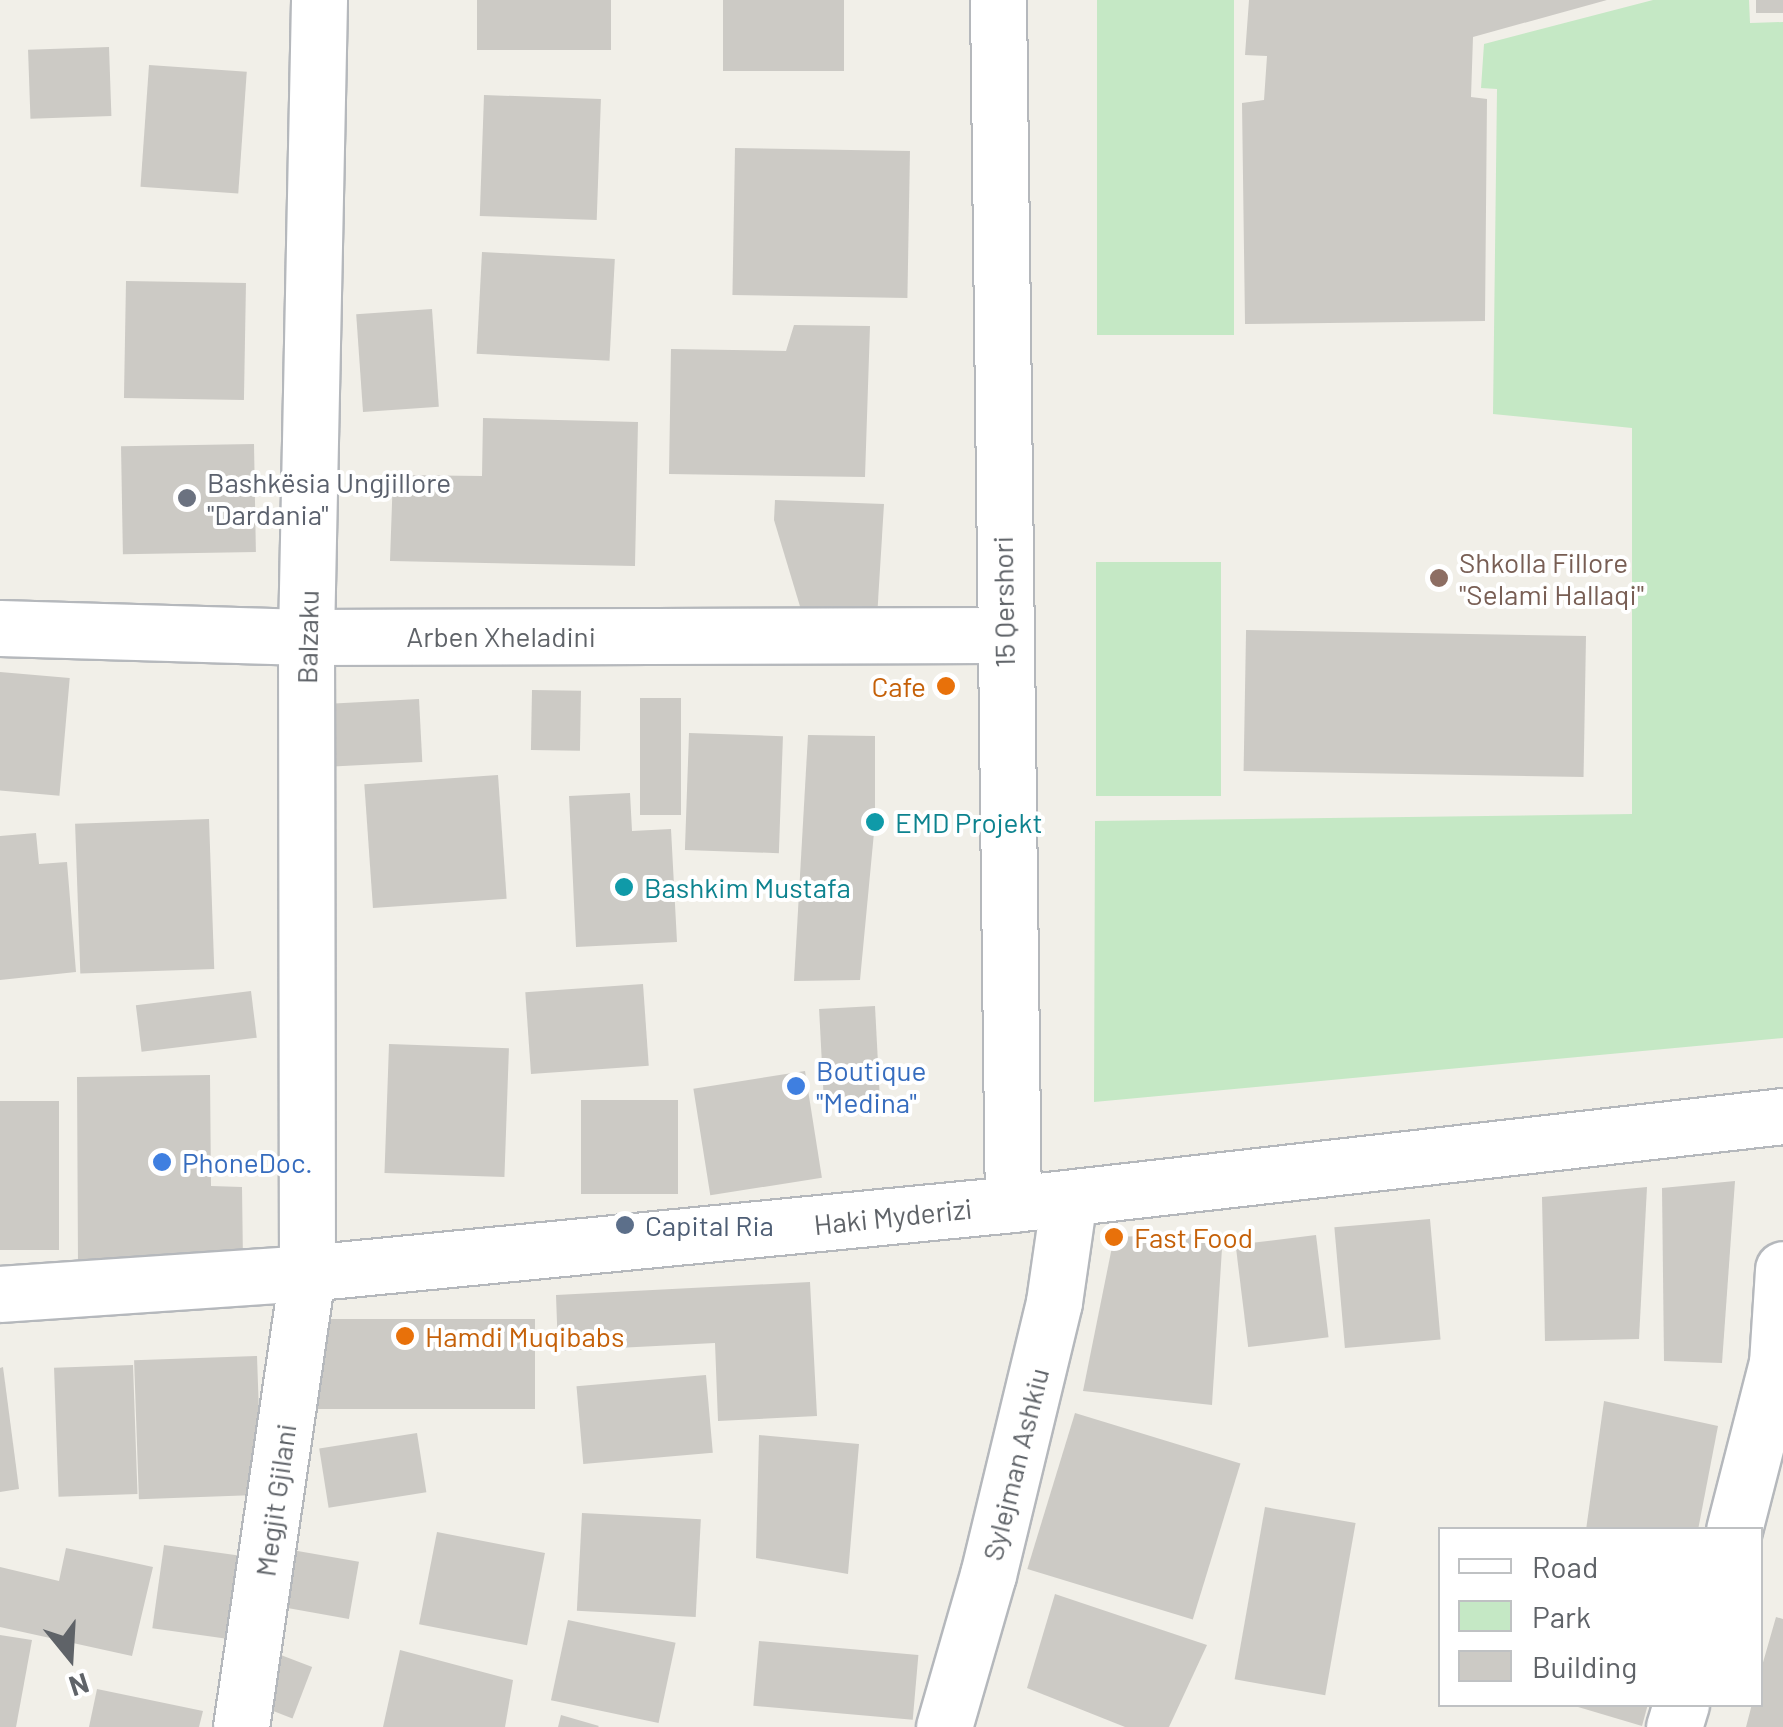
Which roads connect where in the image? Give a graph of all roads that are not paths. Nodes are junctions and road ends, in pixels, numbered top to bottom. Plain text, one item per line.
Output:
1 (319, 0) edge
2 (998, 0) edge
3 (0, 628) edge
4 (1002, 635) junction
5 (306, 637) junction
6 (1783, 1116) edge
7 (1069, 1198) junction
8 (1013, 1204) junction
9 (1783, 1269) edge
10 (308, 1273) junction
11 (0, 1294) edge
12 (1735, 1527) edge
13 (240, 1727) edge
14 (944, 1727) edge

1 - 5 street, Balzaku
2 - 4 street, 15 Qershori
3 - 5 street, Arben Xheladini
4 - 5 street, Arben Xheladini
4 - 8 street, 15 Qershori
5 - 10 street, Balzaku
6 - 7 street, Haki Myderizi
7 - 8 street, Haki Myderizi
7 - 14 street, Sylejman Ashkiu
8 - 10 street, Haki Myderizi
9 - 12 street
10 - 11 street, Haki Myderizi
10 - 13 street, Megjit Gjilani

